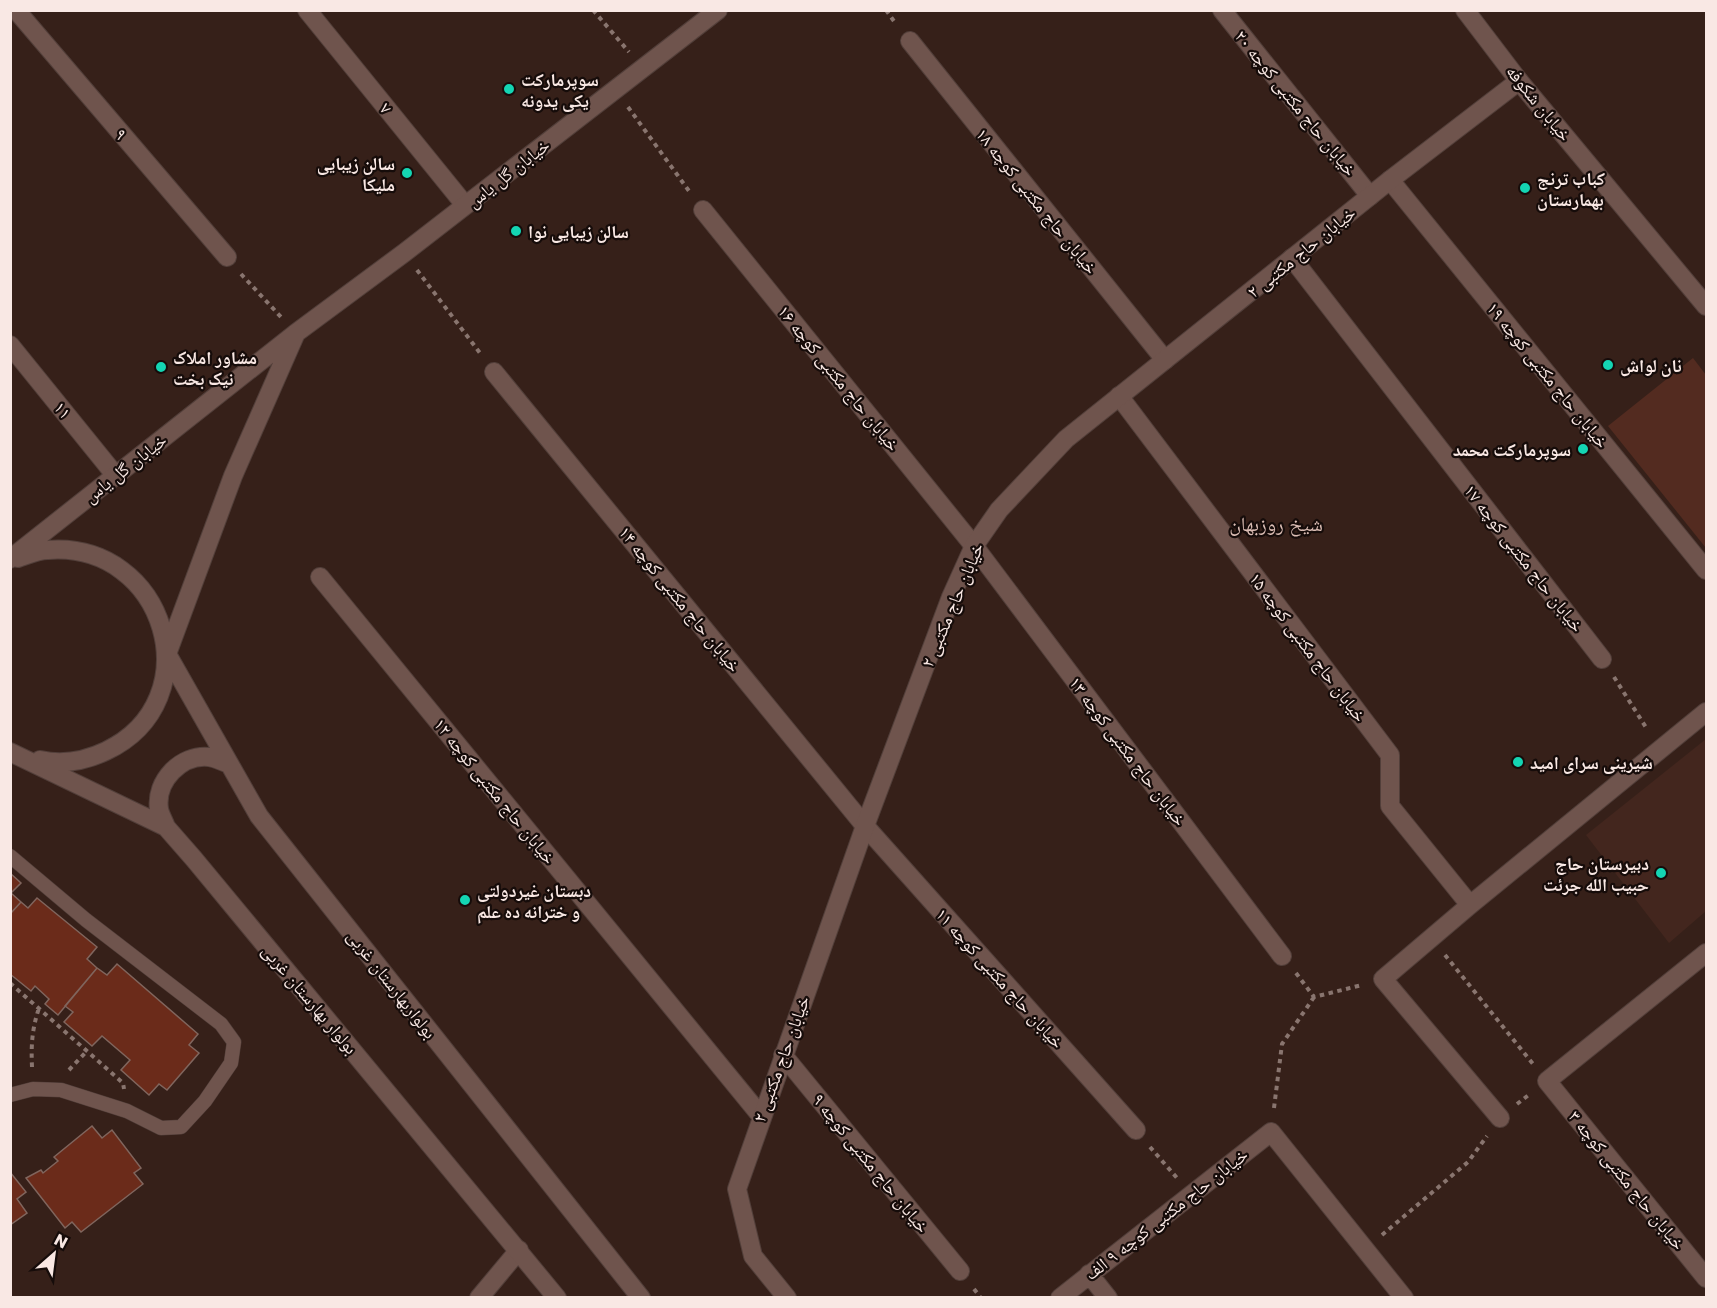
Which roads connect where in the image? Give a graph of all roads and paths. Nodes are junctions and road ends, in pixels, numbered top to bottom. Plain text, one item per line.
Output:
1 (16, 10) edge
2 (307, 10) edge
3 (593, 10) edge
4 (718, 10) edge
5 (1222, 10) edge
6 (1465, 10) edge
7 (910, 41) dead end
8 (643, 68) junction
9 (1519, 81) junction
10 (616, 89) junction
11 (1390, 180) junction
12 (1370, 196) junction
13 (465, 205) junction
14 (704, 210) joint
15 (404, 253) junction
16 (226, 258) joint
17 (1292, 258) junction
18 (1707, 306) edge
19 (296, 333) junction
20 (10, 345) edge
21 (1165, 360) junction
22 (494, 372) joint
23 (1119, 396) junction
24 (116, 476) junction
25 (974, 546) junction
26 (10, 560) edge
27 (1707, 570) edge
28 (320, 577) dead end
29 (167, 654) junction
30 (1602, 659) joint
31 (1707, 712) edge
32 (1661, 750) junction
33 (13, 752) edge
34 (227, 763) junction
35 (865, 826) junction
36 (166, 827) junction
37 (10, 856) edge
38 (1470, 905) junction
39 (1432, 938) junction
40 (1707, 953) edge
41 (1282, 956) joint
42 (1383, 979) junction
43 (10, 983) edge
44 (1314, 996) junction
45 (39, 1008) junction
46 (87, 1051) junction
47 (783, 1055) junction
48 (31, 1062) dead end
49 (68, 1072) dead end
50 (1547, 1081) junction
51 (10, 1095) edge
52 (127, 1111) junction
53 (761, 1116) junction
54 (1500, 1118) junction
55 (1136, 1131) joint
56 (1271, 1132) junction
57 (1191, 1194) junction
58 (1366, 1249) junction
59 (519, 1250) junction
60 (960, 1271) dead end
61 (1089, 1274) junction
62 (1707, 1278) edge
63 (479, 1298) edge
64 (557, 1298) edge
65 (641, 1298) edge
66 (787, 1298) edge
67 (1060, 1298) edge
68 (1108, 1298) edge
69 (1404, 1298) edge

1 - 16 street, ۹
2 - 13 street, ۷
3 - 8 path
4 - 8 street, خیابان گل یاس
5 - 12 street, خیابان حاج مکتبی کوچه ۲۰
6 - 9 street, خیابان شکوفه
7 - 21 street, خیابان حاج مکتبی کوچه ۱۸
8 - 10 street, خیابان گل یاس
9 - 11 street, خیابان حاج مکتبی ۲
9 - 18 street, خیابان شکوفه
10 - 13 street, خیابان گل یاس
10 - 14 path
11 - 12 street, خیابان حاج مکتبی ۲
11 - 27 street, خیابان حاج مکتبی کوچه ۱۹
12 - 17 street, خیابان حاج مکتبی ۲
13 - 15 street, خیابان گل یاس
14 - 25 street, خیابان حاج مکتبی کوچه ۱۶
15 - 19 street, خیابان گل یاس
15 - 22 path
16 - 19 path
17 - 21 street, خیابان حاج مکتبی ۲
17 - 30 street, خیابان حاج مکتبی کوچه ۱۷
19 - 24 street, خیابان گل یاس
19 - 29 street, خیابان گل یاس
20 - 24 street, ۱۱
21 - 23 street, خیابان حاج مکتبی ۲
22 - 35 street, خیابان حاج مکتبی کوچه ۱۴
23 - 25 street, خیابان حاج مکتبی ۲
23 - 38 street, خیابان حاج مکتبی کوچه ۱۵
24 - 26 street, خیابان گل یاس
25 - 35 street, خیابان حاج مکتبی ۲
25 - 41 street, خیابان حاج مکتبی کوچه ۱۳
26 - 29 street
28 - 53 street, خیابان حاج مکتبی کوچه ۱۲
29 - 33 street
29 - 34 street, بولواربهارستان غربی
30 - 32 path
31 - 32 street
32 - 38 street
33 - 36 street, بولوار بهارستان غربی
34 - 36 street
34 - 65 street, بولواربهارستان غربی
35 - 47 street, خیابان حاج مکتبی ۲
35 - 55 street, خیابان حاج مکتبی کوچه ۱۱
36 - 59 street, بولوار بهارستان غربی
37 - 52 lane
38 - 39 street
39 - 42 street
39 - 50 path
40 - 50 street
41 - 44 path
42 - 44 path
42 - 54 street
43 - 45 path
44 - 56 path
45 - 46 path
45 - 48 path
46 - 49 path
46 - 52 path
47 - 53 street, خیابان حاج مکتبی ۲
47 - 60 street, خیابان حاج مکتبی کوچه ۹
50 - 54 path
50 - 62 street, خیابان حاج مکتبی کوچه ۳
51 - 52 lane
53 - 66 street, خیابان حاج مکتبی ۲
54 - 58 path
55 - 57 path
56 - 57 street, خیابان حاج مکتبی کوچه ۹ الف
56 - 58 street
57 - 61 street, خیابان حاج مکتبی کوچه ۹ الف
58 - 69 street
59 - 63 street
59 - 64 street, بولوار بهارستان غربی
61 - 67 street, خیابان حاج مکتبی کوچه ۹ الف
61 - 68 street

